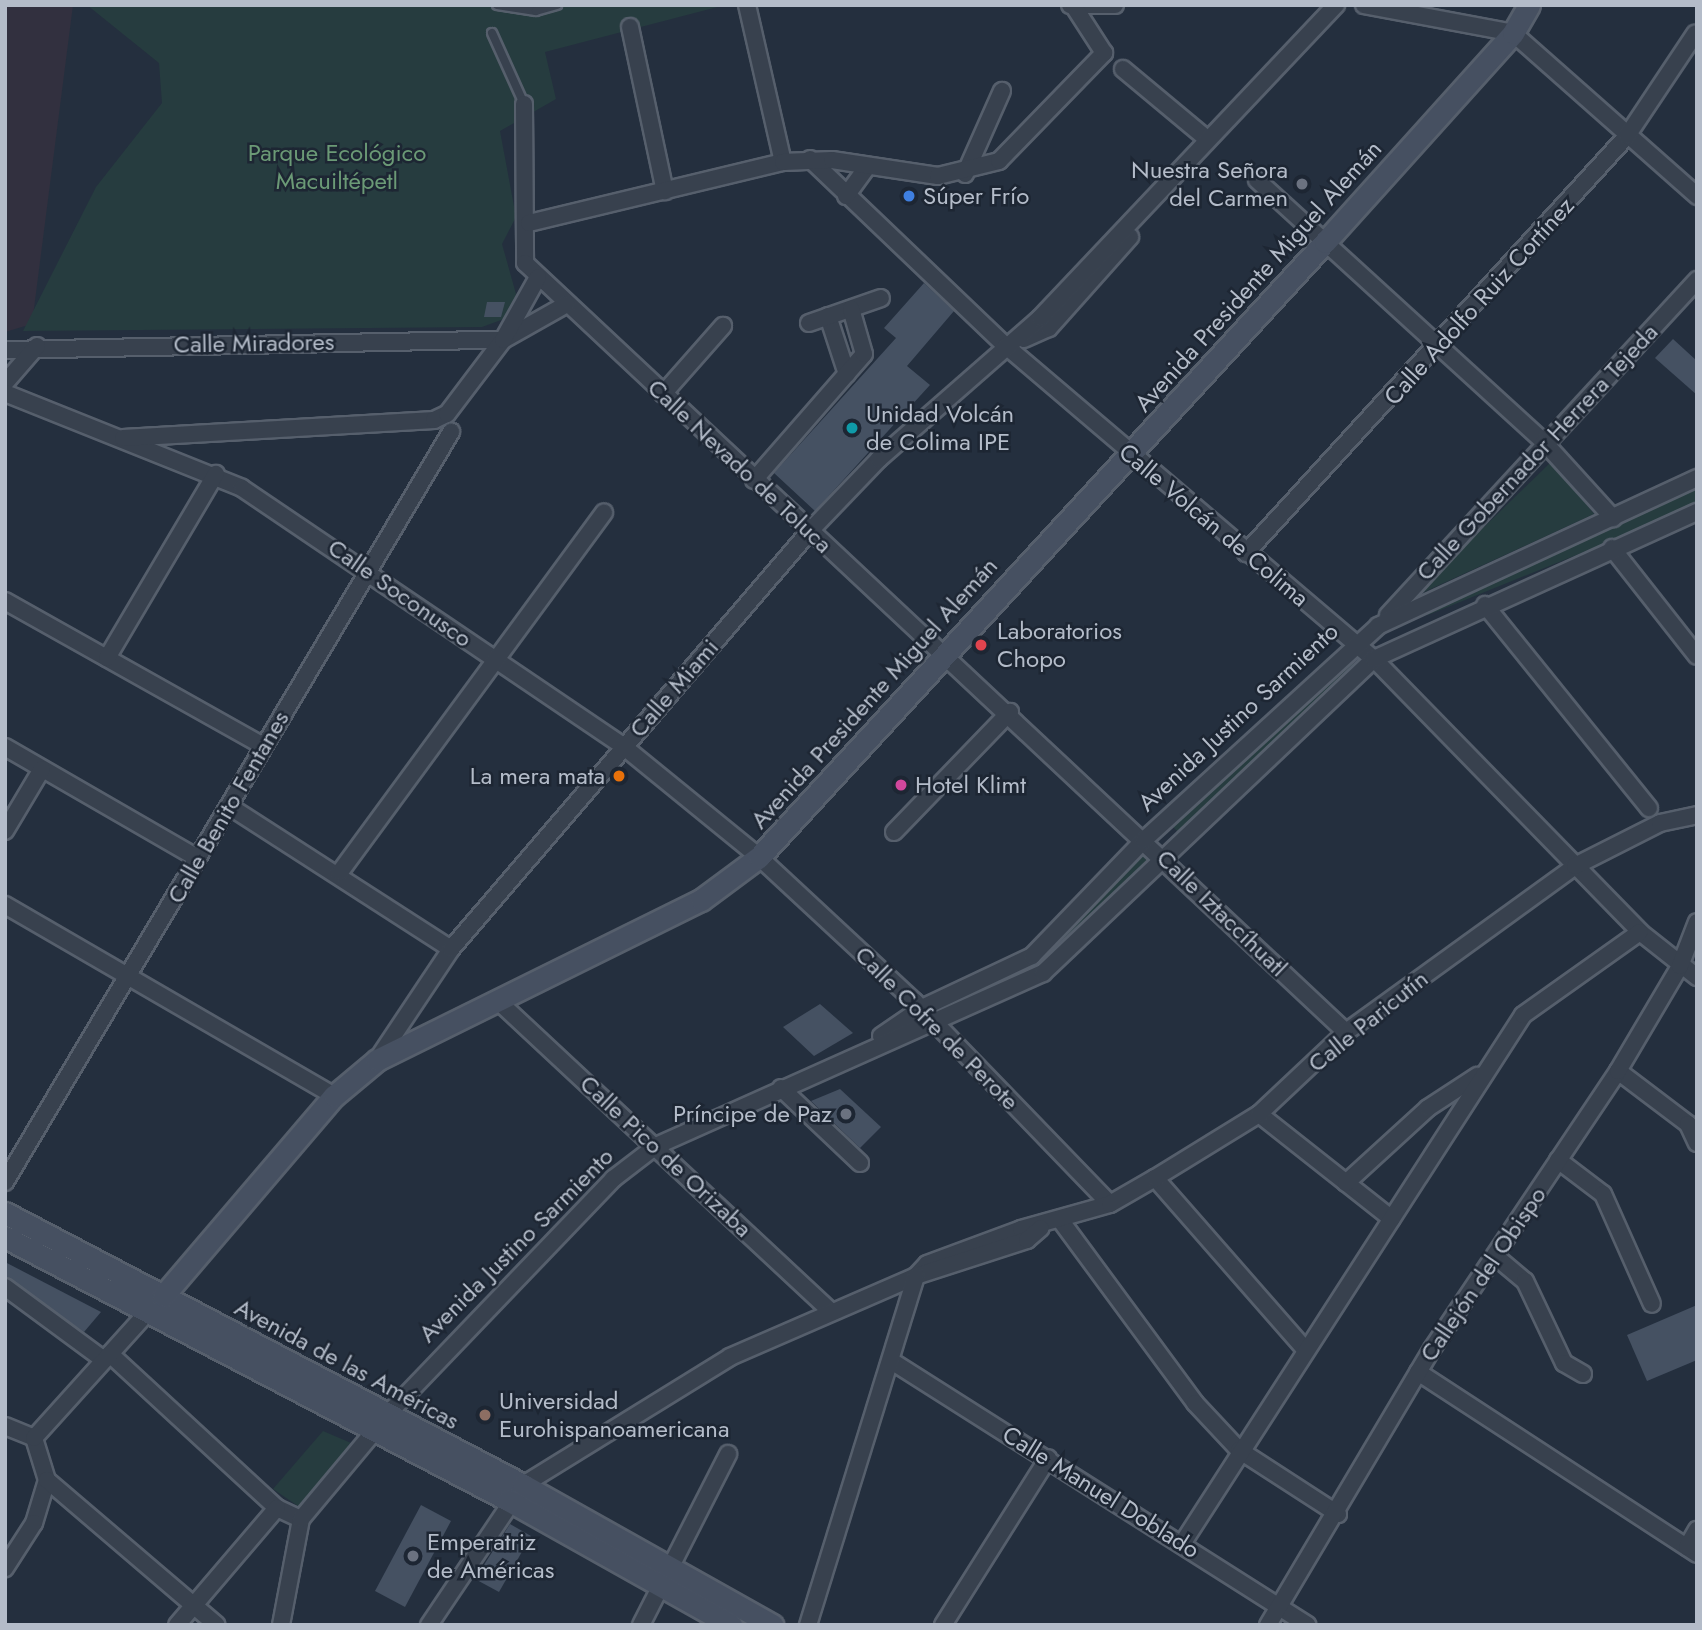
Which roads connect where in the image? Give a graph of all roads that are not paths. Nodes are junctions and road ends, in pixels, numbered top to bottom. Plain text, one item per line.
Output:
1 (497, 5) edge
2 (557, 5) edge
3 (747, 5) edge
4 (1115, 5) edge
5 (1336, 5) edge
6 (1364, 5) edge
7 (1529, 5) edge
8 (1073, 6) edge
9 (630, 27) dead end
10 (492, 33) dead end
11 (1513, 33) junction
12 (1695, 34) dead end
13 (1123, 69) dead end
14 (1002, 91) dead end
15 (524, 104) joint
16 (1628, 136) junction
17 (1207, 139) junction
18 (810, 159) junction
19 (783, 162) junction
20 (866, 168) junction
21 (965, 174) junction
22 (1257, 180) dead end
23 (665, 191) junction
24 (846, 196) junction
25 (1697, 196) edge
26 (529, 223) junction
27 (1325, 242) junction
28 (538, 277) junction
29 (1697, 279) edge
30 (881, 298) dead end
31 (567, 304) junction
32 (851, 309) junction
33 (828, 316) junction
34 (809, 323) dead end
35 (723, 326) dead end
36 (503, 340) junction
37 (37, 346) junction
38 (1006, 346) junction
39 (1437, 349) junction
40 (5, 350) edge
41 (847, 374) junction
42 (5, 383) edge
43 (5, 393) edge
44 (663, 394) junction
45 (452, 432) dead end
46 (114, 438) junction
47 (1544, 442) junction
48 (1130, 455) junction
49 (216, 474) junction
50 (1697, 478) edge
51 (754, 480) junction
52 (604, 512) dead end
53 (1697, 512) edge
54 (1613, 518) junction
55 (809, 532) junction
56 (1612, 548) junction
57 (1245, 553) junction
58 (368, 569) junction
59 (5, 600) edge
60 (1485, 605) junction
61 (1378, 626) junction
62 (1354, 643) junction
63 (945, 651) junction
64 (1697, 656) edge
65 (107, 658) junction
66 (495, 659) junction
67 (1374, 659) junction
68 (1010, 712) junction
69 (263, 746) junction
70 (623, 746) junction
71 (5, 747) edge
72 (41, 769) junction
73 (229, 806) junction
74 (1649, 808) dead end
75 (1697, 815) edge
76 (5, 831) edge
77 (894, 832) dead end
78 (1144, 840) junction
79 (759, 857) junction
80 (197, 858) junction
81 (1166, 858) junction
82 (1575, 866) junction
83 (340, 872) junction
84 (5, 905) edge
85 (1697, 922) edge
86 (1640, 932) junction
87 (451, 949) junction
88 (1680, 966) junction
89 (1697, 977) edge
90 (128, 978) junction
91 (498, 1001) junction
92 (922, 1009) junction
93 (936, 1021) junction
94 (1346, 1032) junction
95 (856, 1053) junction
96 (377, 1060) junction
97 (1618, 1071) junction
98 (1481, 1074) junction
99 (782, 1088) junction
100 (334, 1096) junction
101 (1259, 1114) junction
102 (1697, 1143) edge
103 (656, 1146) junction
104 (1558, 1160) junction
105 (860, 1163) dead end
106 (1155, 1178) junction
107 (5, 1182) edge
108 (1346, 1183) junction
109 (1110, 1204) junction
110 (5, 1213) edge
111 (1392, 1219) junction
112 (1061, 1220) junction
113 (5, 1237) edge
114 (1495, 1256) junction
115 (915, 1276) junction
116 (5, 1287) edge
117 (163, 1296) junction
118 (1652, 1304) dead end
119 (147, 1312) junction
120 (832, 1312) junction
121 (1303, 1347) junction
122 (107, 1357) junction
123 (893, 1362) junction
124 (1418, 1372) junction
125 (1583, 1374) dead end
126 (379, 1425) junction
127 (5, 1426) edge
128 (34, 1438) junction
129 (1240, 1450) junction
130 (728, 1454) dead end
131 (1048, 1458) junction
132 (47, 1480) junction
133 (516, 1492) junction
134 (277, 1508) junction
135 (1338, 1514) junction
136 (301, 1519) junction
137 (1697, 1530) edge
138 (1182, 1544) junction
139 (1692, 1550) edge
140 (5, 1568) edge
141 (665, 1576) junction
142 (194, 1605) junction
143 (1279, 1606) junction
144 (177, 1625) edge
145 (217, 1625) edge
146 (281, 1625) edge
147 (429, 1625) edge
148 (641, 1625) edge
149 (731, 1625) edge
150 (772, 1625) edge
151 (808, 1625) edge
152 (943, 1625) edge
153 (1268, 1625) edge
154 (1308, 1625) edge

1 - 2 lane
3 - 19 street
4 - 8 street
5 - 17 street, Calle Miami
6 - 11 street
7 - 11 main road, Avenida Presidente Miguel Alemán
8 - 21 street
9 - 23 street
10 - 15 lane
11 - 16 street
11 - 27 main road, Avenida Presidente Miguel Alemán
12 - 16 street, Calle Adolfo Ruiz Cortínez
13 - 17 street
14 - 21 street
15 - 26 street
16 - 25 street
16 - 39 street, Calle Adolfo Ruiz Cortínez
17 - 38 street, Calle Miami
18 - 19 street
18 - 20 street
18 - 24 street, Calle Volcán de Colima
19 - 23 street
20 - 21 street
20 - 24 street
22 - 27 street
23 - 26 street
24 - 38 street, Calle Volcán de Colima
26 - 28 street
27 - 39 street
27 - 48 main road, Avenida Presidente Miguel Alemán
28 - 31 street, Calle Nevado de Toluca
28 - 36 street
29 - 47 street, Calle Gobernador Herrera Tejeda
30 - 32 street
31 - 36 street, Calle Miradores
31 - 44 street, Calle Nevado de Toluca
32 - 33 street
32 - 41 street
33 - 34 street
33 - 41 street
35 - 44 street
36 - 37 street, Calle Miradores
36 - 46 street
37 - 40 street, Calle Miradores
37 - 42 street
38 - 48 street, Calle Volcán de Colima
38 - 55 street, Calle Miami
39 - 47 street
39 - 57 street, Calle Adolfo Ruiz Cortínez
41 - 51 street
43 - 46 street, Calle Soconusco
44 - 51 street, Calle Nevado de Toluca
45 - 58 street, Calle Benito Fentanes
46 - 49 street, Calle Soconusco
47 - 54 street
47 - 61 street, Calle Gobernador Herrera Tejeda
48 - 57 street, Calle Volcán de Colima
48 - 63 main road, Avenida Presidente Miguel Alemán
49 - 58 street, Calle Soconusco
49 - 65 street
50 - 54 street, Avenida Justino Sarmiento
51 - 55 street, Calle Nevado de Toluca
52 - 66 street
53 - 56 street, Avenida Justino Sarmiento
54 - 61 street, Avenida Justino Sarmiento
55 - 63 street, Calle Nevado de Toluca
55 - 70 street, Calle Miami
56 - 60 street, Avenida Justino Sarmiento
56 - 64 street
57 - 62 street, Calle Volcán de Colima
58 - 66 street, Calle Soconusco
58 - 69 street, Calle Benito Fentanes
59 - 65 street
60 - 67 street, Avenida Justino Sarmiento
60 - 74 street
61 - 62 street, Avenida Justino Sarmiento
62 - 67 street, Calle Volcán de Colima
62 - 78 street, Avenida Justino Sarmiento
63 - 68 street, Calle Iztaccíhuatl
63 - 79 main road, Avenida Presidente Miguel Alemán
65 - 69 street
66 - 70 street, Calle Soconusco
66 - 83 street
67 - 81 street, Avenida Justino Sarmiento
67 - 82 street, Calle Volcán de Colima
68 - 77 street
68 - 78 street, Calle Iztaccíhuatl
69 - 73 street, Calle Benito Fentanes
70 - 79 street, Calle Soconusco
70 - 87 street, Calle Miami
71 - 72 street
72 - 76 street
72 - 80 street
73 - 80 street, Calle Benito Fentanes
73 - 83 street
75 - 82 street, Calle Paricutín
78 - 81 street, Calle Iztaccíhuatl
78 - 92 street, Avenida Justino Sarmiento
79 - 91 main road, Avenida Presidente Miguel Alemán
79 - 92 street, Calle Cofre de Perote
80 - 90 street, Calle Benito Fentanes
81 - 93 street, Avenida Justino Sarmiento
81 - 94 street, Calle Iztaccíhuatl
82 - 86 street, Calle Volcán de Colima
82 - 94 street, Calle Paricutín
83 - 87 street
84 - 90 street
85 - 88 street, Callejón del Obispo
86 - 88 street, Calle Volcán de Colima
86 - 98 street
87 - 96 street, Calle Miami
88 - 89 street, Calle Volcán de Colima
88 - 97 street, Callejón del Obispo
90 - 100 street
90 - 107 street, Calle Benito Fentanes
91 - 96 main road, Avenida Presidente Miguel Alemán
91 - 103 street, Calle Pico de Orizaba
92 - 93 street, Calle Cofre de Perote
92 - 95 street, Avenida Justino Sarmiento
93 - 95 street, Avenida Justino Sarmiento
93 - 109 street, Calle Cofre de Perote
94 - 101 street, Calle Paricutín
95 - 99 street, Avenida Justino Sarmiento
96 - 100 main road, Avenida Presidente Miguel Alemán
97 - 102 street
97 - 104 street, Callejón del Obispo
98 - 108 street
98 - 111 street
99 - 103 street, Avenida Justino Sarmiento
99 - 105 street
100 - 117 main road, Avenida Presidente Miguel Alemán
101 - 106 street, Calle Paricutín
101 - 108 street
103 - 120 street, Calle Pico de Orizaba
103 - 126 street, Avenida Justino Sarmiento
104 - 114 street, Callejón del Obispo
104 - 118 street
106 - 109 street, Calle Paricutín
106 - 121 street
108 - 111 street
109 - 112 street, Calle Paricutín
110 - 117 main road, Avenida de las Américas
111 - 121 street
112 - 115 street, Calle Paricutín
112 - 129 street
113 - 119 main road, Avenida de las Américas
114 - 124 street, Callejón del Obispo
114 - 125 street
115 - 120 street, Calle Paricutín
115 - 123 street
116 - 122 street
117 - 119 street
117 - 126 main road, Avenida de las Américas
119 - 122 street
119 - 126 main road, Avenida de las Américas
120 - 133 street, Calle Paricutín
121 - 129 street
122 - 128 street
122 - 134 street
123 - 131 street, Calle Manuel Doblado
123 - 151 street
124 - 135 street, Callejón del Obispo
124 - 139 street
126 - 133 main road, Avenida de las Américas
126 - 136 street, Avenida Justino Sarmiento
127 - 128 street
128 - 132 street
129 - 135 street
129 - 138 street
130 - 141 street
131 - 138 street, Calle Manuel Doblado
131 - 152 street
132 - 140 street
132 - 142 street
133 - 141 main road, Avenida de las Américas
133 - 147 street
134 - 136 street
134 - 142 street
135 - 143 street, Callejón del Obispo
136 - 146 street
137 - 139 street
138 - 143 street, Calle Manuel Doblado
141 - 148 street
141 - 149 main road, Avenida de las Américas
141 - 150 main road, Avenida de las Américas
142 - 144 street
142 - 145 street
143 - 153 street, Callejón del Obispo
143 - 154 street, Calle Manuel Doblado

